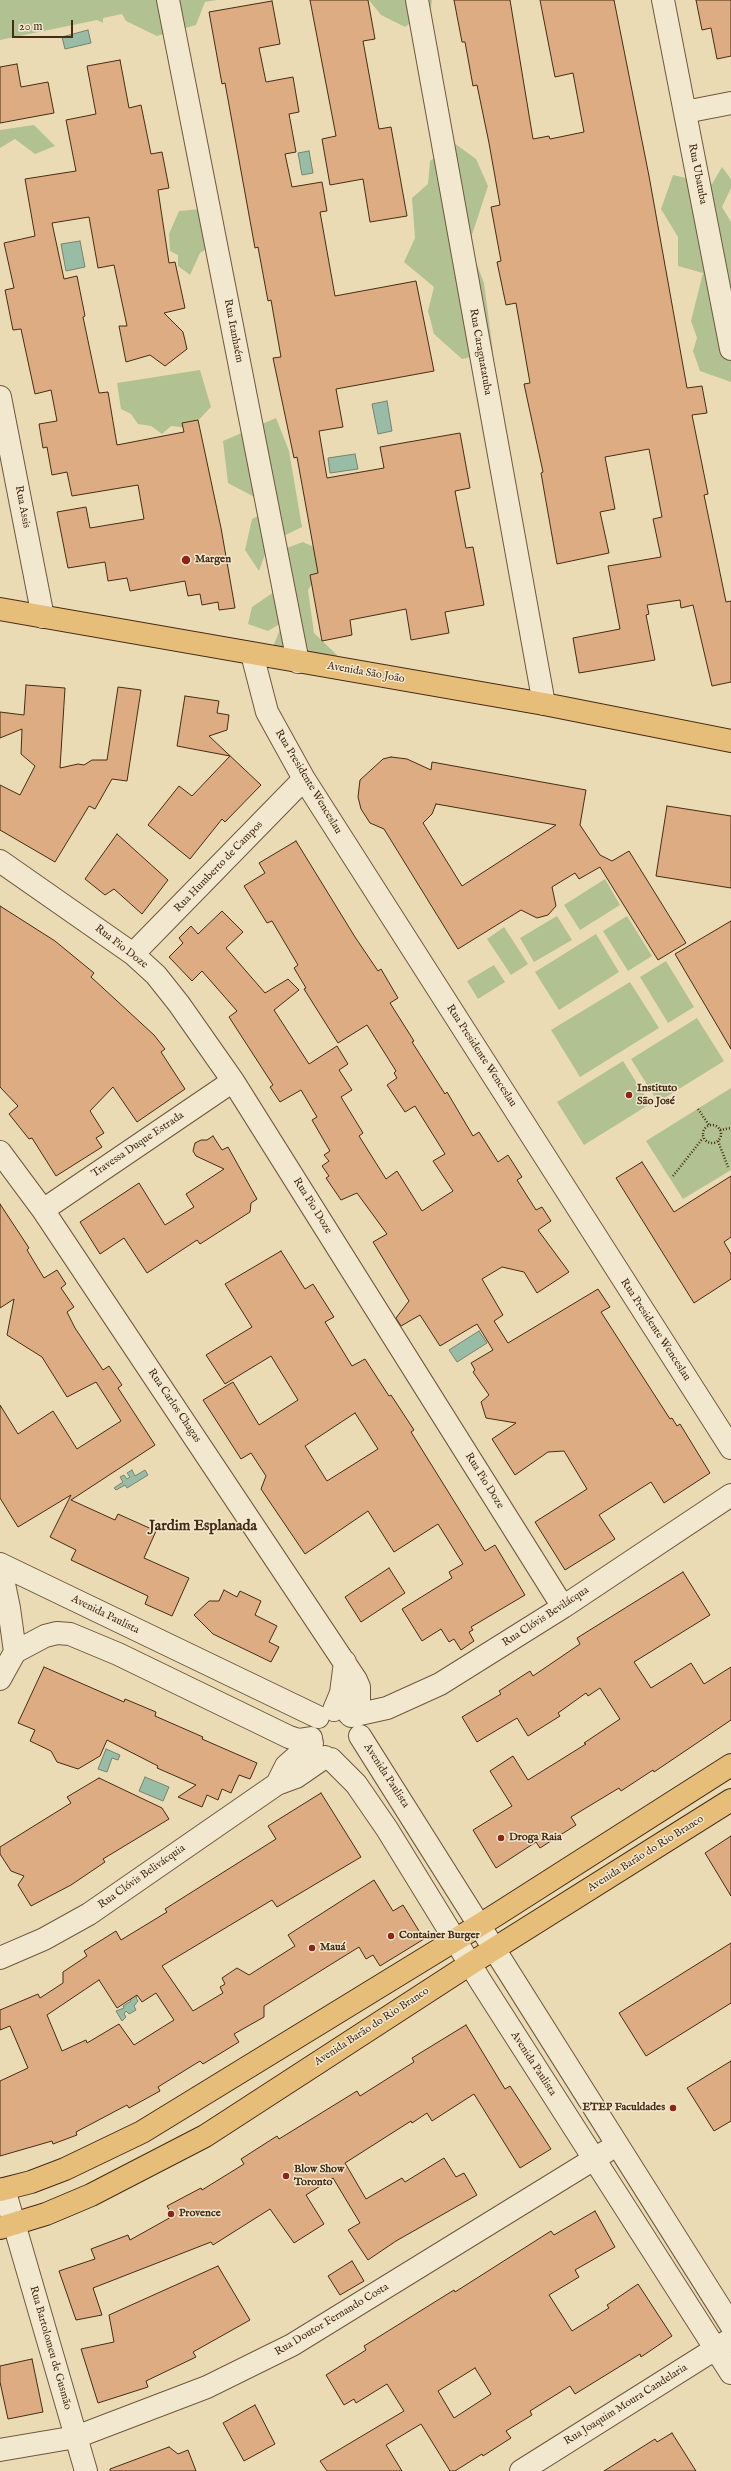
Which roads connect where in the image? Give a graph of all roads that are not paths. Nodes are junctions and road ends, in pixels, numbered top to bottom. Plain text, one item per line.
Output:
1 (168, 0) edge
2 (417, 0) edge
3 (663, 0) edge
4 (731, 102) edge
5 (685, 112) junction
6 (731, 349) edge
7 (0, 397) edge
8 (0, 610) edge
9 (43, 617) junction
10 (252, 654) junction
11 (298, 662) junction
12 (544, 704) junction
13 (731, 741) edge
14 (304, 779) junction
15 (0, 861) edge
16 (133, 954) junction
17 (233, 1081) junction
18 (0, 1152) edge
19 (43, 1210) junction
20 (731, 1448) edge
21 (731, 1495) edge
22 (0, 1564) edge
23 (563, 1607) junction
24 (15, 1652) junction
25 (0, 1678) edge
26 (338, 1715) junction
27 (360, 1736) junction
28 (320, 1749) junction
29 (731, 1765) edge
30 (731, 1800) edge
31 (478, 1926) junction
32 (455, 1940) junction
33 (494, 1950) junction
34 (0, 1958) edge
35 (470, 1964) junction
36 (618, 2144) junction
37 (594, 2159) junction
38 (2, 2189) edge
39 (7, 2226) edge
40 (731, 2325) edge
41 (723, 2344) edge
42 (731, 2372) edge
43 (76, 2437) junction
44 (0, 2450) edge
45 (86, 2471) edge
46 (521, 2471) edge

1 - 11 street, Rua Itanhaém
2 - 12 street, Rua Caraguatatuba
3 - 5 street, Rua Ubatuba
4 - 5 street
5 - 6 street, Rua Ubatuba
7 - 9 street, Rua Assis
8 - 9 main road, Avenida São João
9 - 10 main road, Avenida São João
10 - 11 main road, Avenida São João
10 - 14 street, Rua Presidente Wenceslau
11 - 12 main road, Avenida São João
12 - 13 main road, Avenida São João
14 - 16 street, Rua Humberto de Campos
14 - 20 street, Rua Presidente Wenceslau
15 - 16 street, Rua Pio Doze
16 - 17 street, Rua Pio Doze
17 - 19 street, Travessa Duque Estrada
17 - 23 street, Rua Pio Doze
18 - 19 street, Rua Carlos Chagas
19 - 26 street, Rua Carlos Chagas
21 - 23 street, Rua Clóvis Bevilácqua
22 - 24 street
22 - 26 street, Avenida Paulista
23 - 26 street, Rua Clóvis Bevilácqua
24 - 25 street
24 - 28 street
26 - 27 street
26 - 28 street
27 - 28 street
27 - 31 street, Avenida Paulista
28 - 32 street, Avenida Paulista
28 - 34 street, Rua Clóvis Belivácquia
29 - 31 main road
30 - 33 main road, Avenida Barão do Rio Branco
31 - 32 main road
31 - 33 street, Avenida Paulista
32 - 35 street, Avenida Paulista
32 - 38 main road
33 - 35 main road, Avenida Barão do Rio Branco
33 - 36 street, Avenida Paulista
35 - 37 street, Avenida Paulista
35 - 39 main road, Avenida Barão do Rio Branco
36 - 37 street, Rua Doutor Fernando Costa
36 - 40 street, Avenida Paulista
37 - 41 street, Avenida Paulista
37 - 43 street, Rua Doutor Fernando Costa
38 - 39 street, Rua Bartolomeu de Gusmão
39 - 43 street, Rua Bartolomeu de Gusmão
41 - 42 street, Avenida Paulista
41 - 46 street, Rua Joaquim Moura Candelaria
43 - 44 street, Rua Doutor Fernando Costa
43 - 45 street, Rua Bartolomeu de Gusmão

